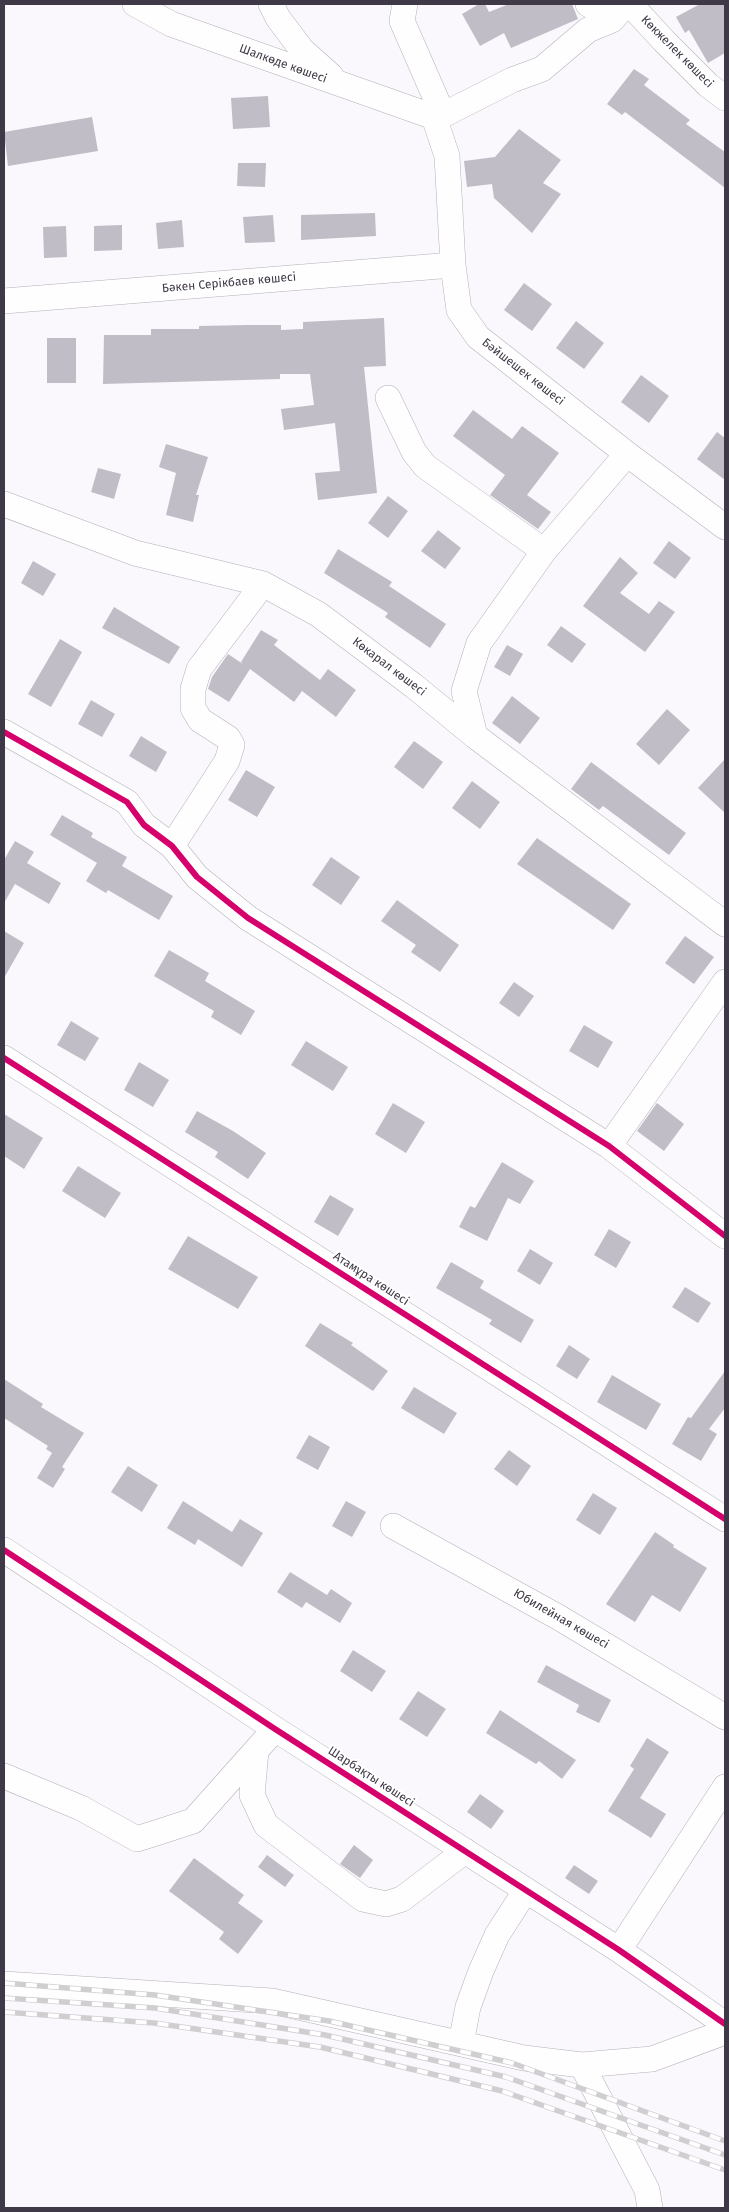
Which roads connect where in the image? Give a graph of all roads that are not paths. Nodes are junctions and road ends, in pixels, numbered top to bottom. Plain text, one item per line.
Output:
1 (135, 4) edge
2 (271, 4) edge
3 (405, 4) edge
4 (588, 4) edge
5 (630, 4) edge
6 (619, 12) edge
7 (340, 84) junction
8 (725, 98) edge
9 (439, 116) junction
10 (453, 265) junction
11 (4, 301) edge
12 (388, 398) dead end
13 (627, 454) junction
14 (4, 504) edge
15 (725, 528) edge
16 (544, 551) junction
17 (263, 584) junction
18 (4, 732) edge
19 (475, 736) junction
20 (172, 846) junction
21 (725, 924) edge
22 (725, 982) edge
23 (4, 1058) edge
24 (610, 1146) junction
25 (725, 1236) edge
26 (725, 1518) edge
27 (393, 1526) dead end
28 (4, 1550) edge
29 (725, 1717) edge
30 (275, 1729) junction
31 (256, 1751) junction
32 (4, 1776) edge
33 (725, 1787) edge
34 (465, 1851) junction
35 (526, 1890) junction
36 (620, 1950) junction
37 (4, 1984) edge
38 (725, 2024) edge
39 (725, 2032) edge
40 (461, 2043) junction
41 (582, 2065) junction
42 (650, 2208) edge

1 - 7 street, Шалкөде көшесі
2 - 7 street
3 - 9 street, Бәйшешек көшесі
4 - 6 street
5 - 8 street, Көкжелек көшесі
6 - 9 street
7 - 9 street, Шалкөде көшесі
9 - 10 street, Бәйшешек көшесі
10 - 11 street, Бәкен Серікбаев көшесі
10 - 13 street, Бәйшешек көшесі
12 - 16 street
13 - 15 street, Бәйшешек көшесі
13 - 16 street
14 - 17 street, Көкарал көшесі
16 - 19 street
17 - 19 street, Көкарал көшесі
17 - 20 street
18 - 20 street
19 - 21 street, Көкарал көшесі
20 - 24 street
22 - 24 street
23 - 26 street, Атамұра көшесі
24 - 25 street
27 - 29 street, Юбилейная көшесі
28 - 30 street, Шарбақты көшесі
30 - 31 street
30 - 34 street, Шарбақты көшесі
31 - 32 street
31 - 34 street
33 - 36 street
34 - 35 street, Шарбақты көшесі
35 - 36 street, Шарбақты көшесі
35 - 40 street
36 - 38 street, Шарбақты көшесі
37 - 40 street
39 - 41 street
40 - 41 street
41 - 42 street

